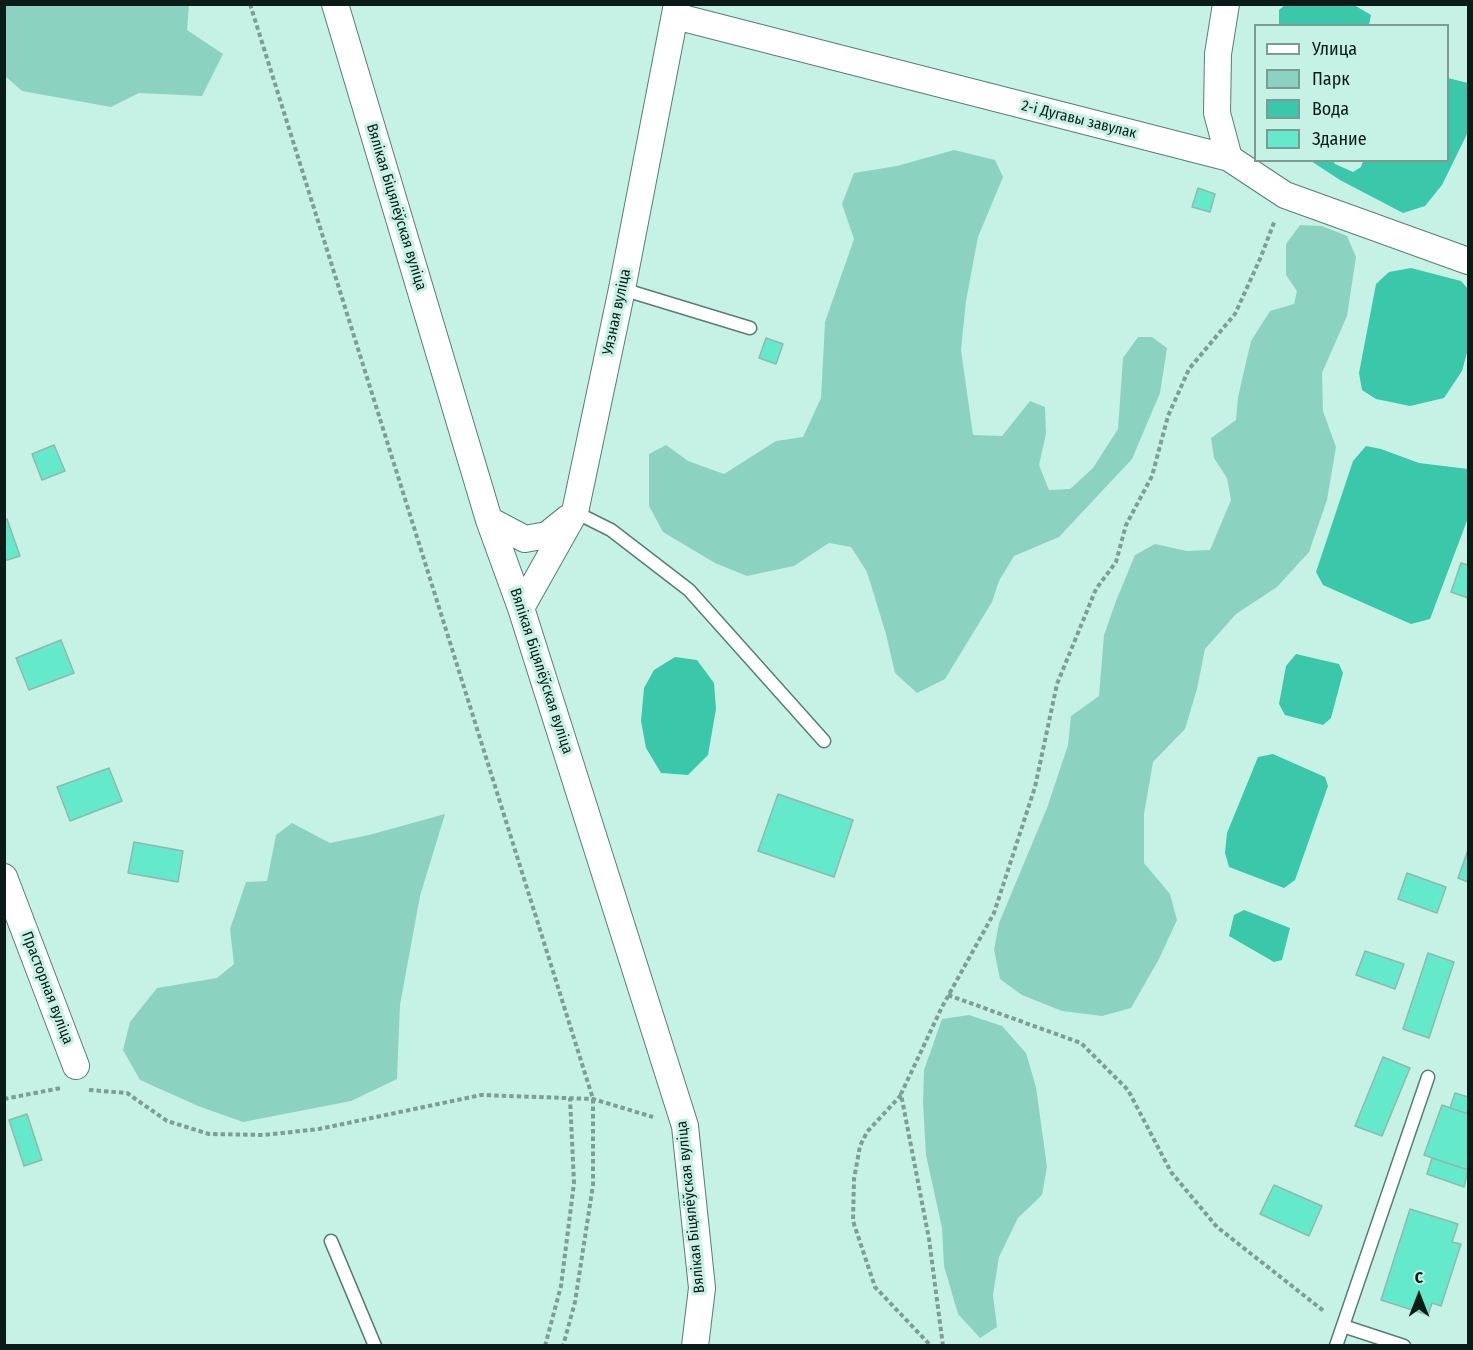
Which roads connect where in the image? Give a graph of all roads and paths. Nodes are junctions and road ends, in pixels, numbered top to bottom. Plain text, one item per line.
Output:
1 (250, 4) edge
2 (335, 4) edge
3 (1226, 4) edge
4 (676, 10) edge
5 (1229, 158) junction
6 (1285, 195) junction
7 (1468, 261) edge
8 (622, 289) junction
9 (750, 328) dead end
10 (575, 512) junction
11 (489, 520) junction
12 (521, 608) junction
13 (824, 741) dead end
14 (4, 877) edge
15 (948, 995) junction
16 (1428, 1077) dead end
17 (75, 1081) junction
18 (901, 1094) junction
19 (570, 1098) junction
20 (593, 1099) junction
21 (4, 1100) edge
22 (685, 1126) junction
23 (331, 1241) dead end
24 (1342, 1326) junction
25 (375, 1346) edge
26 (545, 1346) edge
27 (562, 1346) edge
28 (695, 1346) edge
29 (931, 1346) edge
30 (943, 1346) edge
31 (1336, 1346) edge
32 (1404, 1346) edge

1 - 20 path
2 - 11 street, Вялікая Біцялёўская вуліца
3 - 5 street
4 - 5 street, 2-і Дугавы завулак
4 - 8 street, Уязная вуліца
5 - 6 street, 2-і Дугавы завулак
6 - 7 street, 2-і Дугавы завулак
6 - 15 path
8 - 9 lane
8 - 10 street, Уязная вуліца
10 - 11 street
10 - 12 street, Уязная вуліца
10 - 13 lane
11 - 12 street, Вялікая Біцялёўская вуліца
12 - 22 street, Вялікая Біцялёўская вуліца
14 - 17 street, Прасторная вуліца
15 - 18 path
15 - 24 path
16 - 24 lane
17 - 19 path
17 - 21 path
18 - 29 path
18 - 30 path
19 - 20 path
19 - 26 path
20 - 22 path
20 - 27 path
22 - 28 street, Вялікая Біцялёўская вуліца
23 - 25 lane
24 - 31 lane
24 - 32 lane

